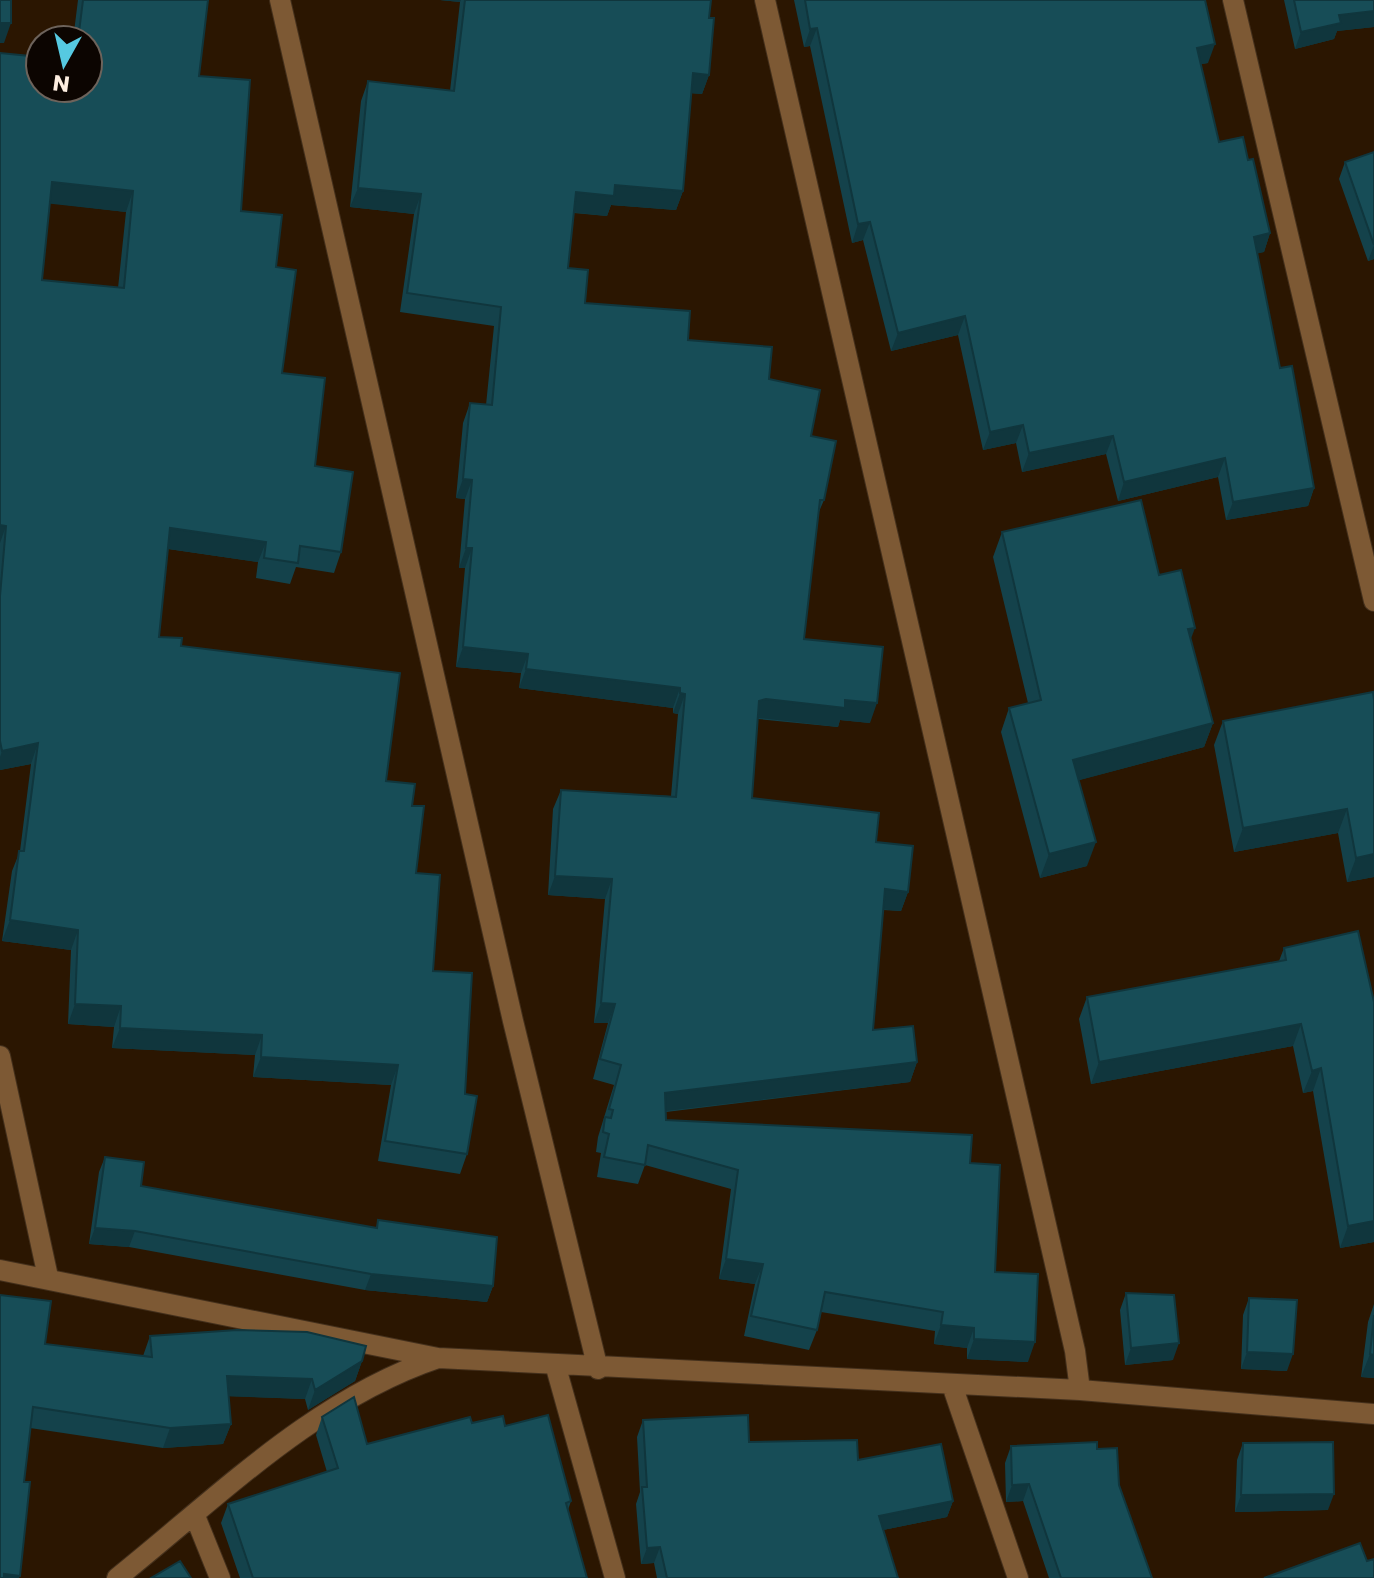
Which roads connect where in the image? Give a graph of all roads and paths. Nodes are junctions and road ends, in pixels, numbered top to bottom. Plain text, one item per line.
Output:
1 (280, 0) edge
2 (765, 0) edge
3 (1233, 0) edge
4 (1374, 601) edge
5 (0, 1056) edge
6 (0, 1270) edge
7 (48, 1277) junction
8 (438, 1358) junction
9 (555, 1364) junction
10 (598, 1369) junction
11 (952, 1385) junction
12 (1080, 1390) junction
13 (1374, 1414) edge
14 (195, 1516) junction
15 (117, 1578) edge
16 (220, 1578) edge
17 (615, 1578) edge
18 (1018, 1578) edge

1 - 10 street
2 - 12 street
3 - 4 street
5 - 7 street
6 - 7 street
7 - 8 street
8 - 9 street
8 - 14 street
9 - 10 street
9 - 17 street
10 - 11 street
11 - 12 street
11 - 18 street
12 - 13 street
14 - 15 street
14 - 16 street

